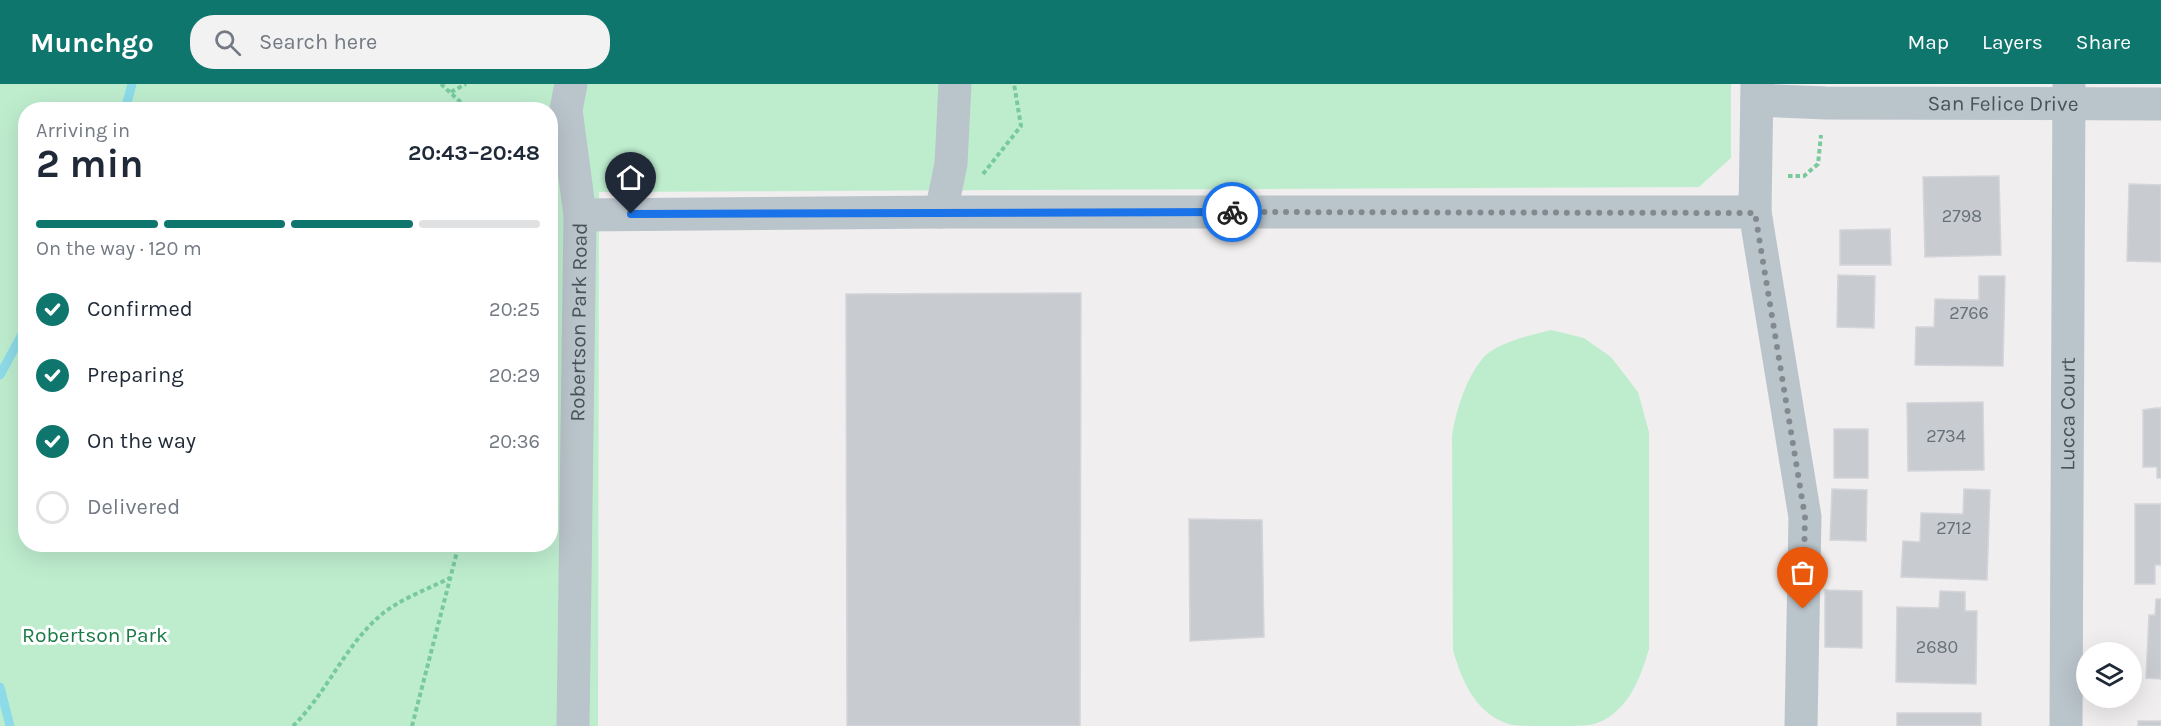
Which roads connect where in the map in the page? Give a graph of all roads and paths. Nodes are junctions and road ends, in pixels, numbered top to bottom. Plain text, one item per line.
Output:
1 (441, 84) edge
2 (466, 84) edge
3 (571, 84) edge
4 (955, 84) edge
5 (1014, 84) edge
6 (451, 92) junction
7 (1757, 92) edge
8 (2070, 93) edge
9 (461, 102) edge
10 (1829, 103) junction
11 (2161, 104) edge
12 (1786, 176) dead end
13 (940, 212) junction
14 (1755, 213) junction
15 (580, 215) junction
16 (457, 552) edge
17 (450, 578) junction
18 (293, 726) edge
19 (412, 726) edge
20 (573, 726) edge
21 (1801, 726) edge
22 (2067, 726) edge

1 - 6 path
2 - 6 path
3 - 15 street
4 - 13 street
5 - 13 path
6 - 9 path
7 - 10 street, San Felice Drive
7 - 14 street
8 - 10 street, San Felice Drive
8 - 11 street, San Felice Drive
8 - 22 street, Lucca Court
10 - 12 path
13 - 14 street, Robertson Park Road
13 - 15 street, Robertson Park Road
14 - 21 street
15 - 20 street, Robertson Park Road
16 - 17 path
17 - 18 path
17 - 19 path

